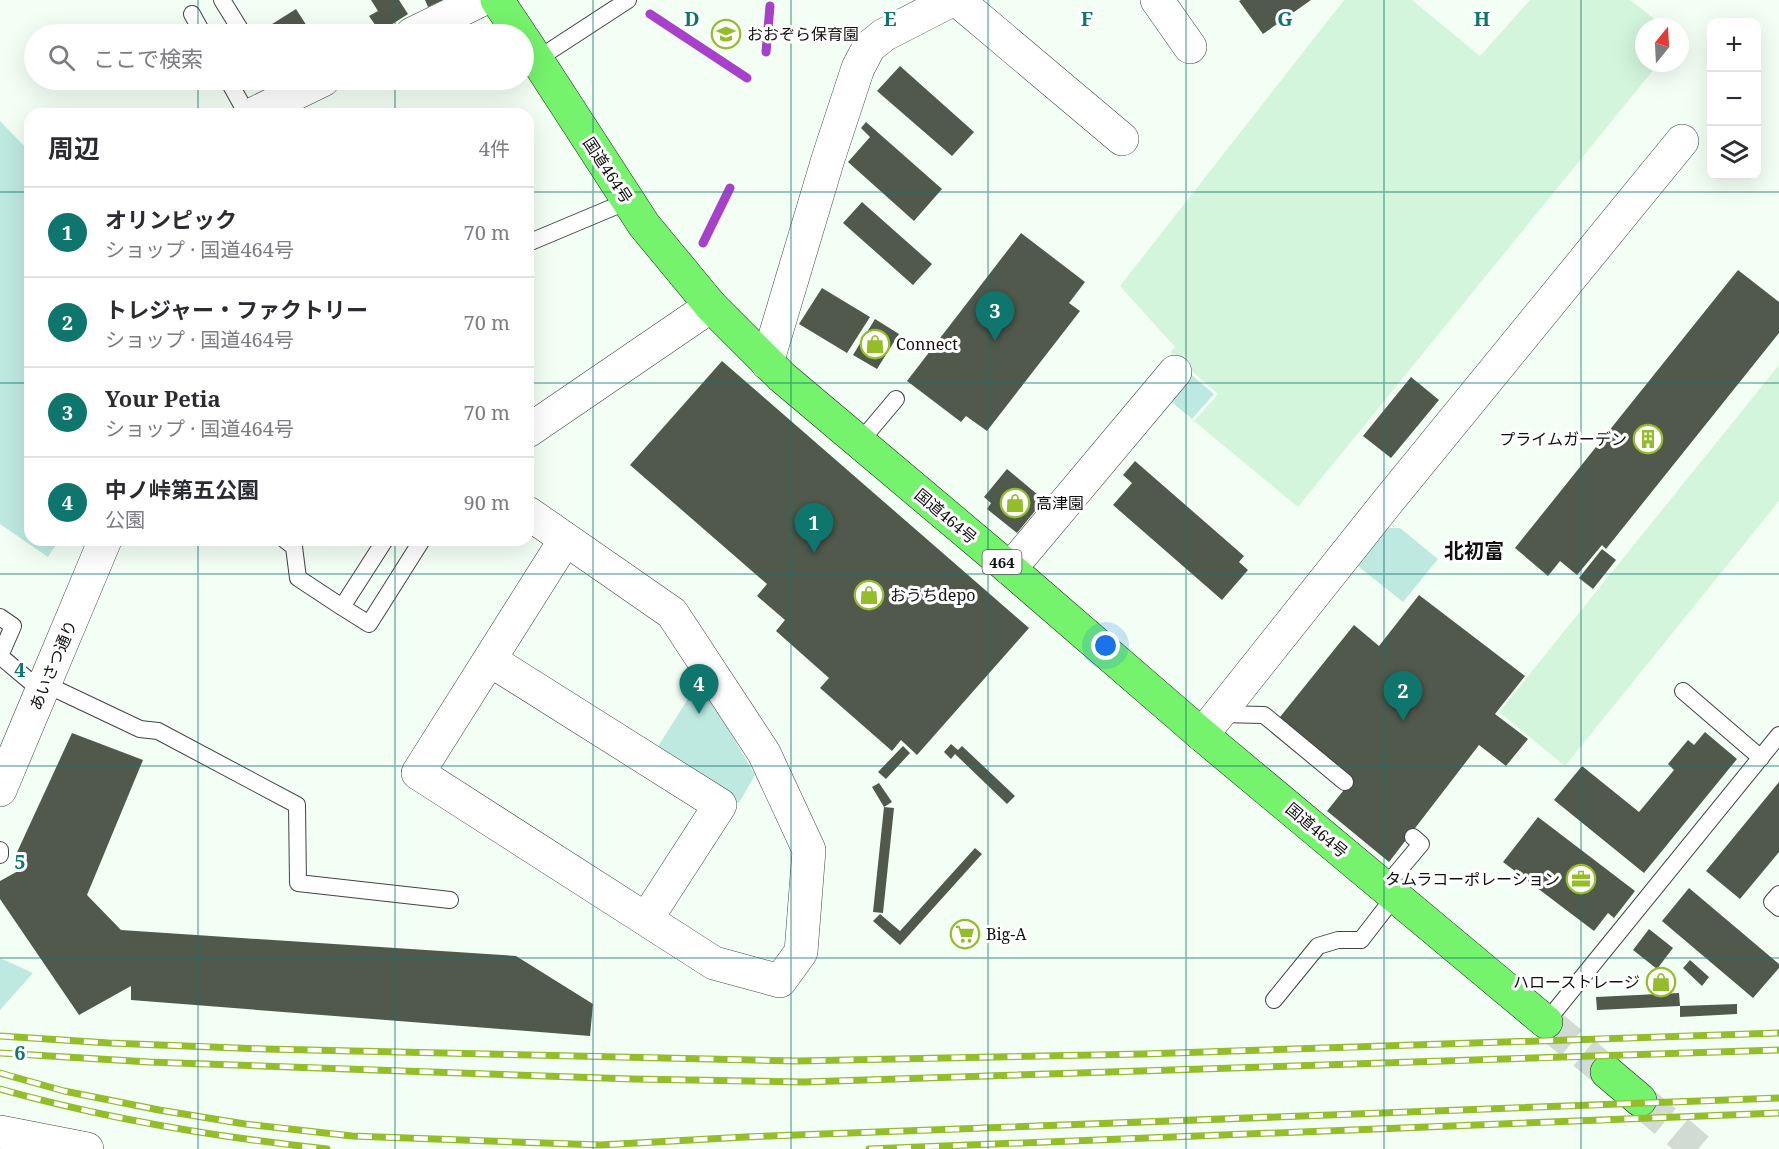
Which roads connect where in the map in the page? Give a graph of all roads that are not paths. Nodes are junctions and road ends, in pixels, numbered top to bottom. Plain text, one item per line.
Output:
1 (222, 0) edge
2 (481, 0) edge
3 (498, 0) edge
4 (628, 0) edge
5 (952, 0) edge
6 (957, 0) edge
7 (1157, 0) edge
8 (192, 14) dead end
9 (198, 24) edge
10 (237, 24) edge
11 (432, 24) edge
12 (513, 24) edge
13 (534, 42) edge
14 (1190, 47) dead end
15 (534, 56) edge
16 (234, 90) edge
17 (276, 90) edge
18 (244, 108) edge
19 (259, 108) edge
20 (1122, 139) dead end
21 (1682, 141) dead end
22 (628, 201) junction
23 (534, 240) edge
24 (711, 306) junction
25 (767, 363) junction
26 (1175, 372) dead end
27 (897, 399) dead end
28 (534, 427) edge
29 (860, 443) junction
30 (534, 517) edge
31 (565, 540) junction
32 (102, 546) edge
33 (292, 546) edge
34 (381, 546) edge
35 (418, 546) edge
36 (1010, 569) junction
37 (342, 607) junction
38 (0, 617) edge
39 (489, 660) junction
40 (45, 684) junction
41 (1683, 691) dead end
42 (1211, 724) junction
43 (1779, 735) edge
44 (1761, 758) junction
45 (1345, 782) dead end
46 (0, 790) edge
47 (1413, 837) dead end
48 (0, 850) edge
49 (0, 855) edge
50 (1390, 891) junction
51 (1779, 894) edge
52 (450, 900) dead end
53 (1779, 908) edge
54 (647, 918) junction
55 (1274, 1000) dead end
56 (1546, 1022) joint
57 (1606, 1072) tunnel mouth
58 (1640, 1100) tunnel mouth
59 (0, 1132) edge
60 (87, 1149) edge

1 - 10 lane
2 - 11 street
3 - 12 highway, 国道464号 / 464
4 - 13 lane
5 - 25 street
6 - 20 street
7 - 14 street
8 - 9 lane
15 - 22 highway, 国道464号 / 464
16 - 18 lane
17 - 19 street
21 - 42 street
22 - 23 lane
22 - 24 highway, 国道464号 / 464
24 - 25 highway, 国道464号 / 464
24 - 28 street
25 - 29 highway, 国道464号 / 464
26 - 36 street
27 - 29 lane
29 - 36 highway, 国道464号 / 464
30 - 31 street
31 - 39 street
31 - 54 street
32 - 40 street, あいさつ通り
33 - 37 lane
34 - 37 lane
35 - 37 lane
36 - 42 highway, 国道464号 / 464
38 - 40 lane
39 - 54 street
39 - 54 street
40 - 46 street, あいさつ通り
40 - 52 lane
41 - 44 lane
42 - 45 lane
42 - 50 highway, 国道464号 / 464
43 - 44 lane
44 - 56 lane
47 - 50 lane
48 - 49 lane
50 - 55 lane
50 - 56 highway, 国道464号 / 464
51 - 53 lane
57 - 58 highway
59 - 60 street

